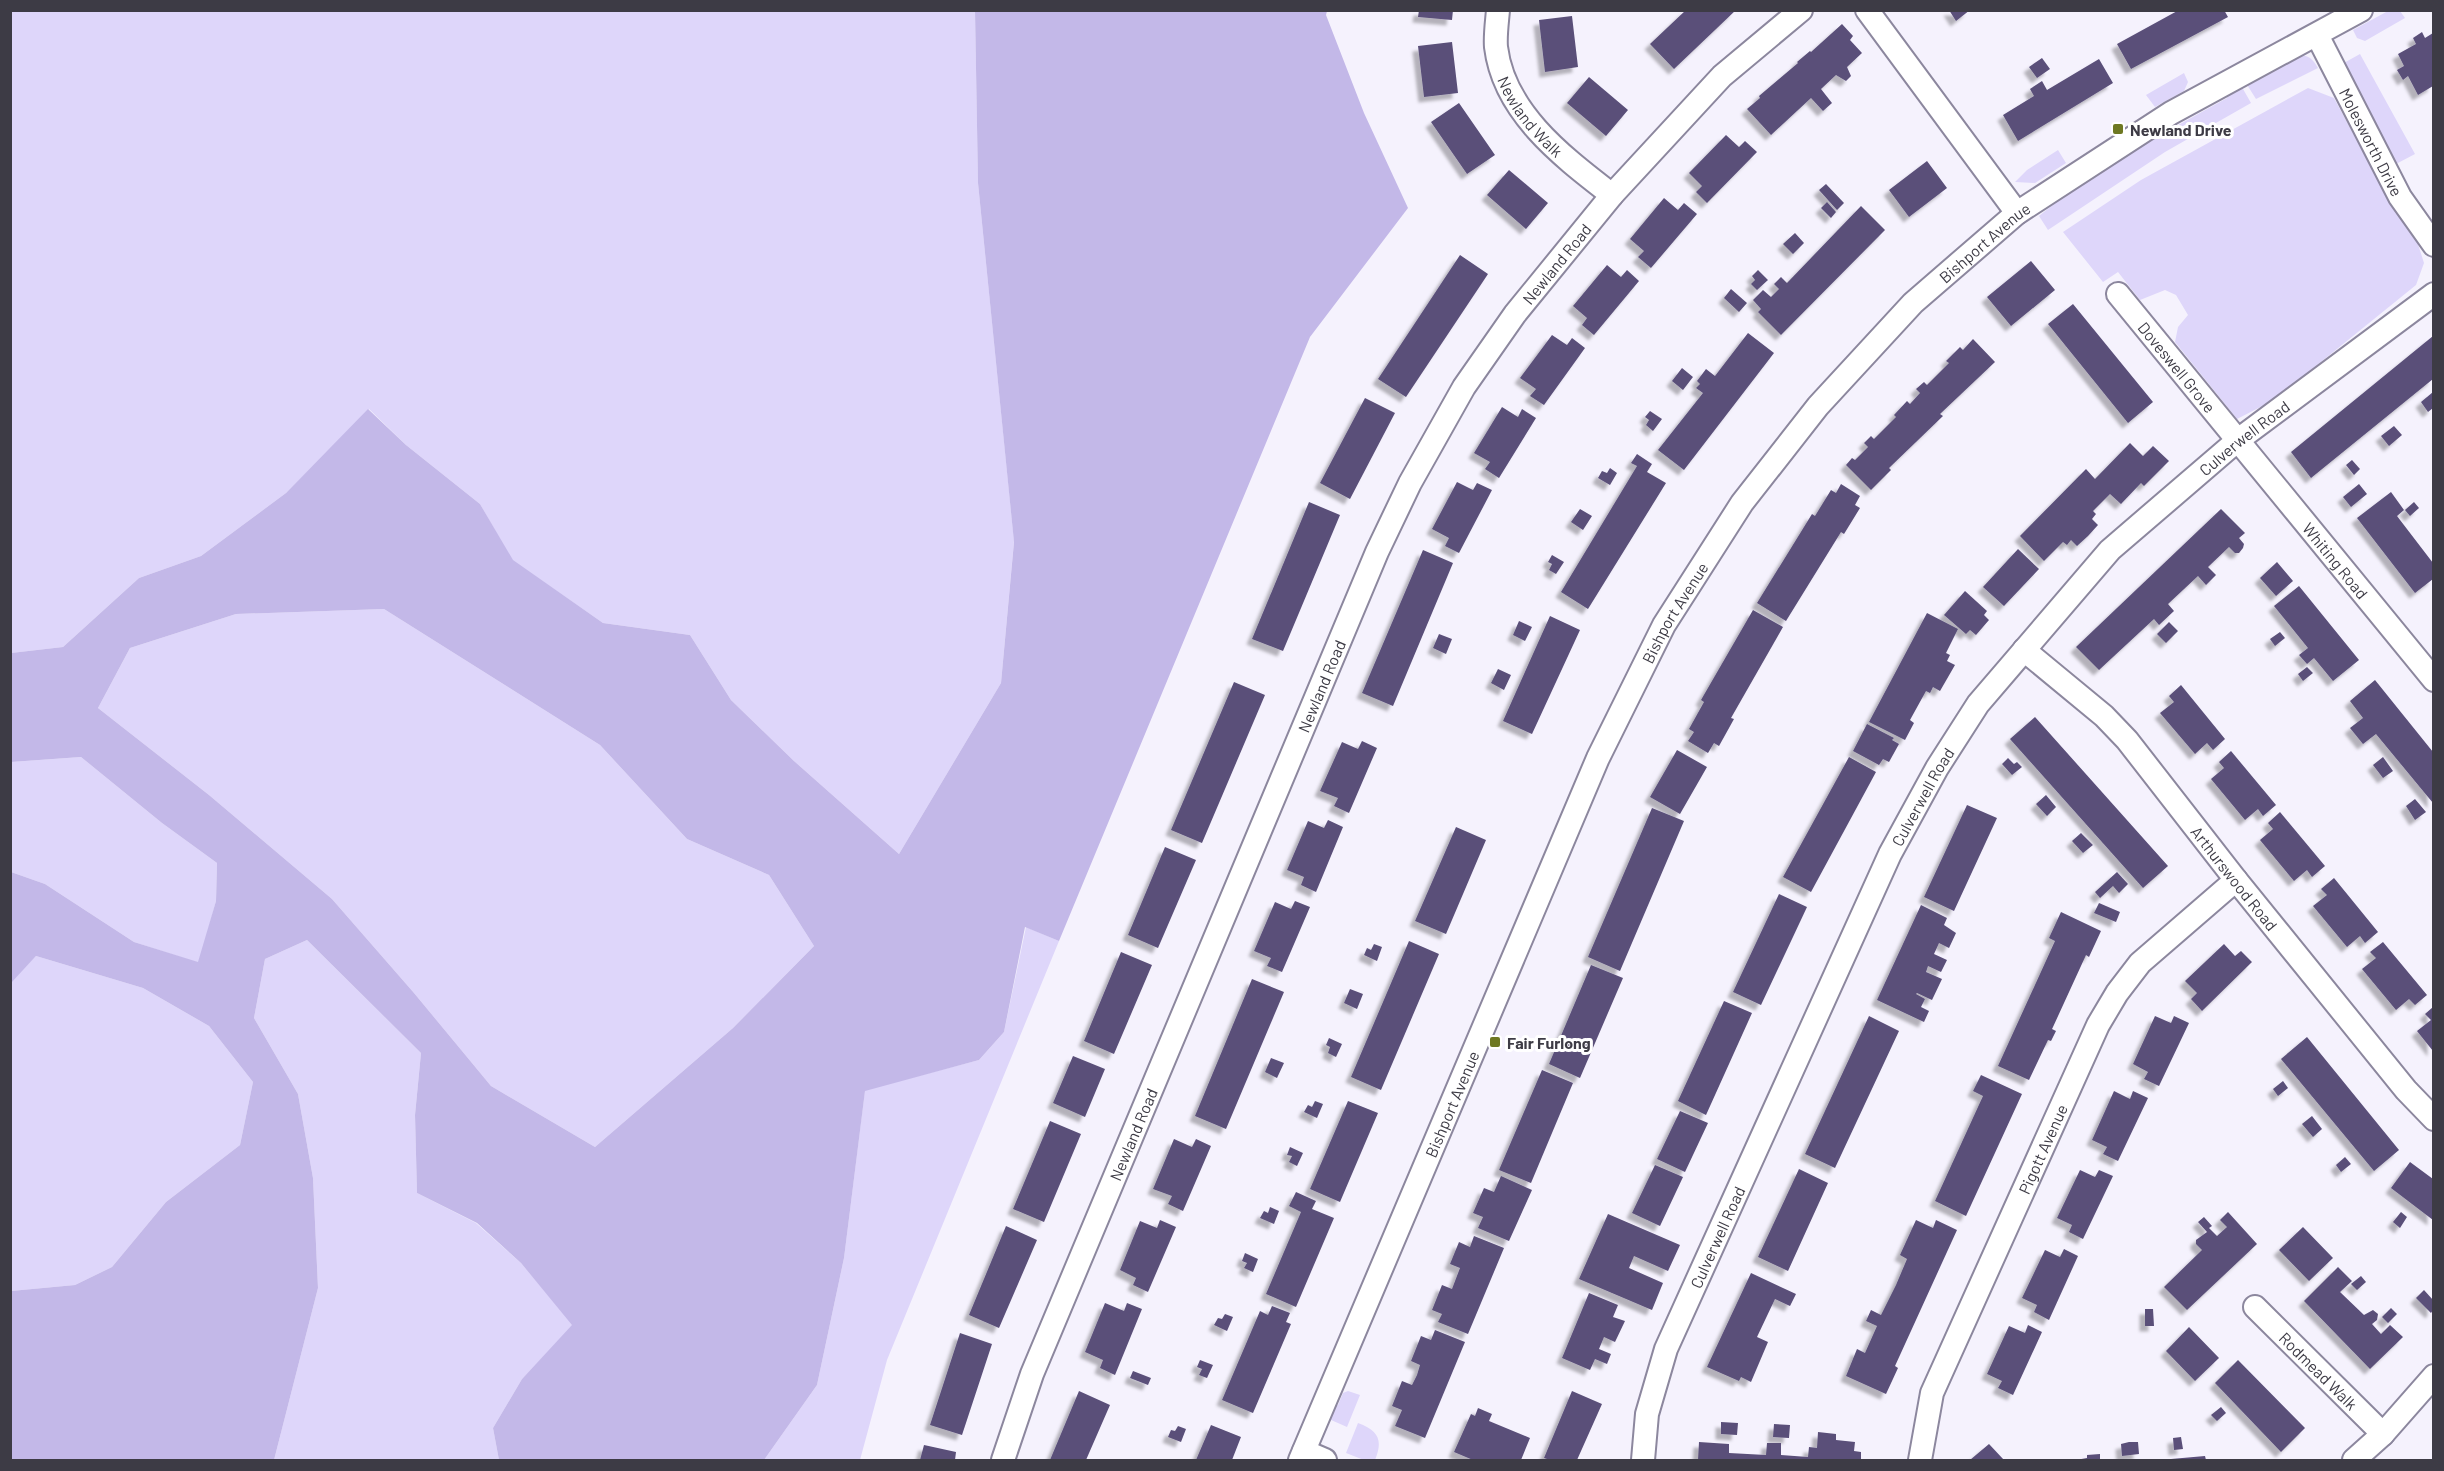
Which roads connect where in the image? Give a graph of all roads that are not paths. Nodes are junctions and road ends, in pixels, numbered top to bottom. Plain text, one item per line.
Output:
1 (1497, 10) edge
2 (1801, 10) edge
3 (1867, 10) edge
4 (2361, 10) edge
5 (2317, 35) junction
6 (1612, 195) junction
7 (2017, 213) junction
8 (2433, 245) edge
9 (2118, 294) dead end
10 (2433, 294) edge
11 (2238, 440) junction
12 (2024, 650) junction
13 (2433, 680) edge
14 (2236, 880) junction
15 (2433, 1119) edge
16 (2255, 1307) dead end
17 (2433, 1376) edge
18 (2383, 1434) junction
19 (1302, 1456) edge
20 (1003, 1461) edge
21 (1325, 1461) edge
22 (1643, 1461) edge
23 (1920, 1461) edge
24 (2354, 1461) edge

1 - 6 street, Newland Walk
2 - 6 street, Newland Road
3 - 7 street
4 - 5 street, Bishport Avenue
5 - 7 street, Bishport Avenue
5 - 8 street, Molesworth Drive
6 - 20 street, Newland Road
7 - 19 street, Bishport Avenue
9 - 11 street, Doveswell Grove
10 - 11 street, Culverwell Road
11 - 12 street, Culverwell Road
11 - 13 street, Whiting Road
12 - 14 street, Arthurswood Road
12 - 22 street, Culverwell Road
14 - 15 street, Arthurswood Road
14 - 23 street, Pigott Avenue
16 - 18 street, Rodmead Walk
17 - 18 street
18 - 24 street
19 - 21 street

